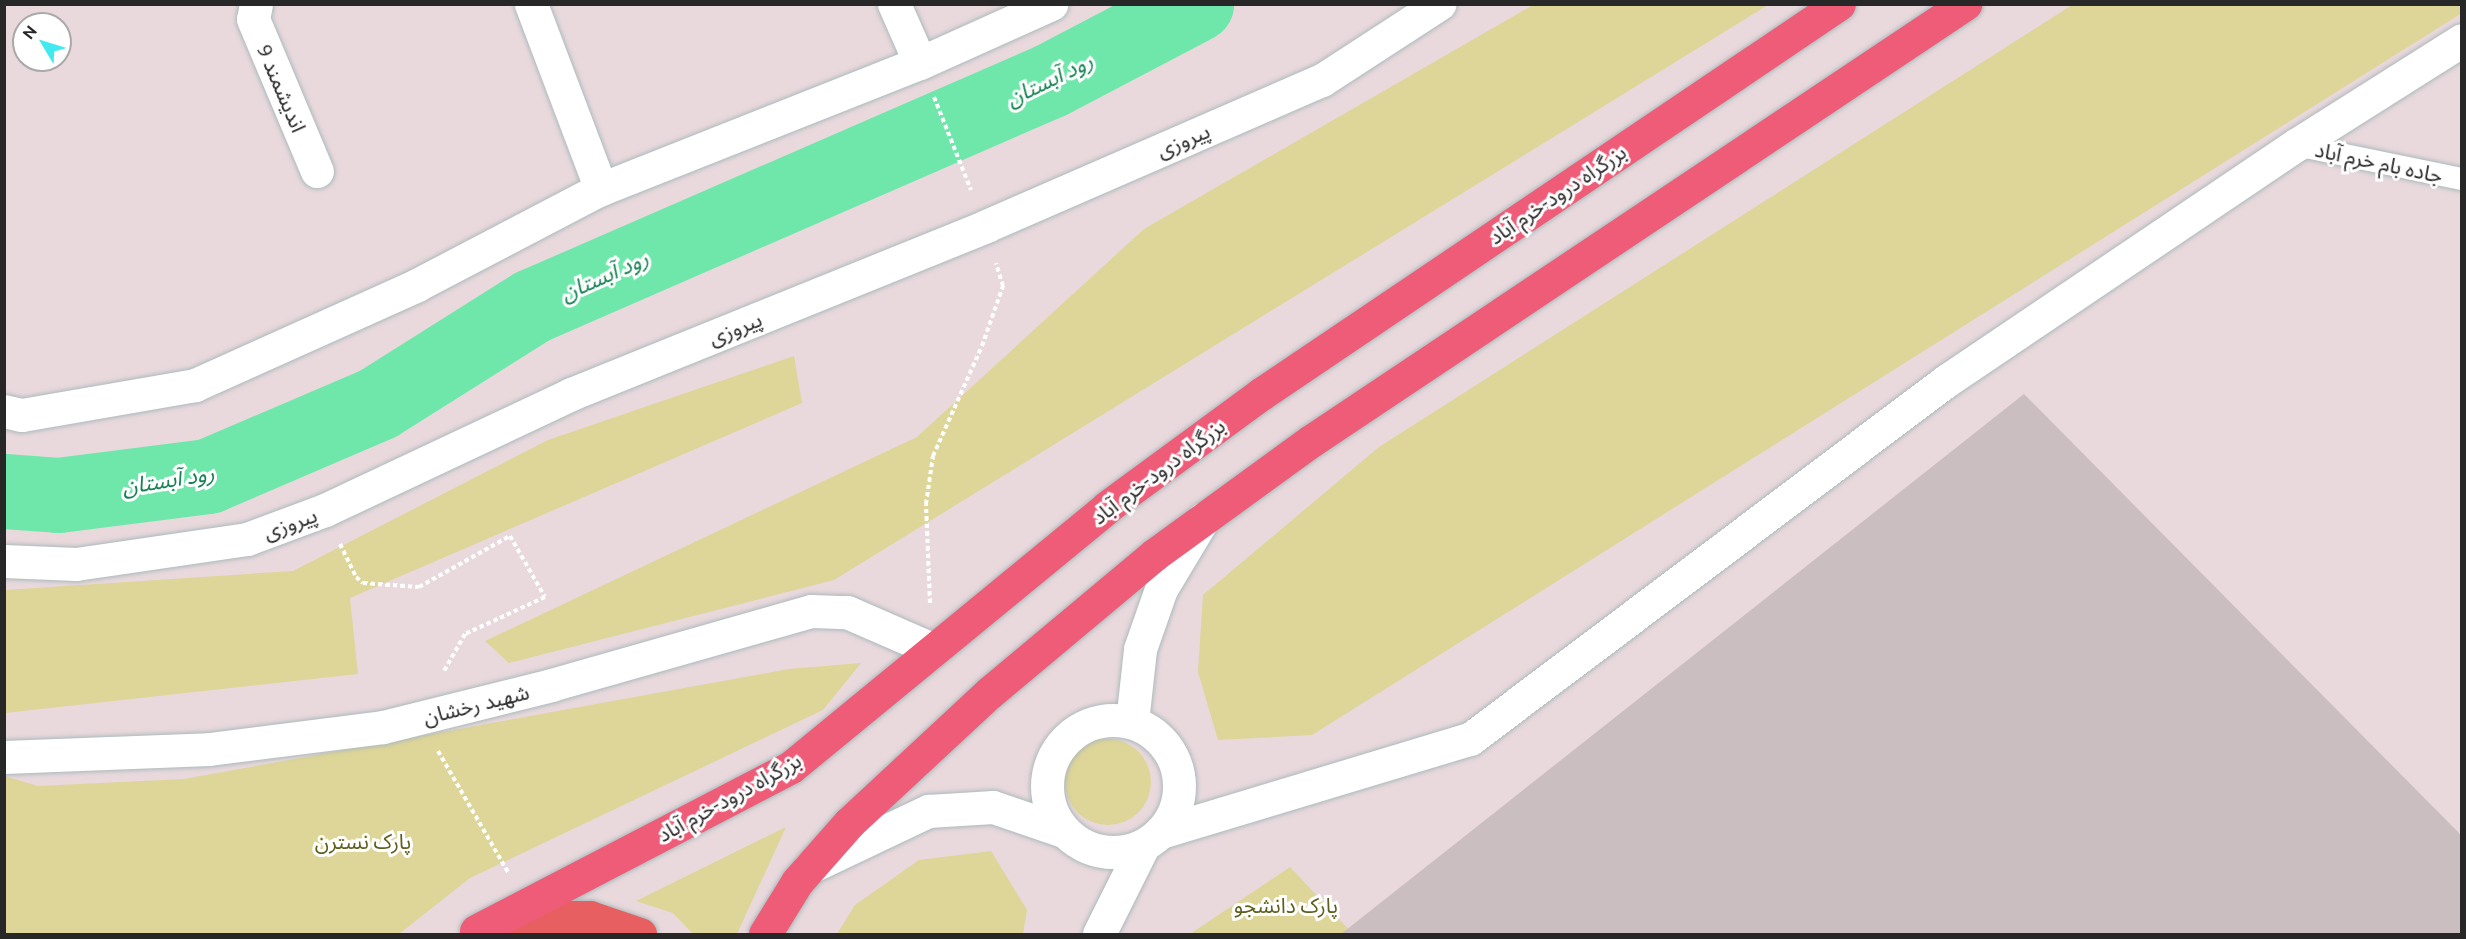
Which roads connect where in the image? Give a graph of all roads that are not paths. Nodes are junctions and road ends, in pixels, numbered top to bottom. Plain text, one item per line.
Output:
1 (256, 4) edge
2 (531, 4) edge
3 (894, 4) edge
4 (1051, 4) edge
5 (1439, 4) edge
6 (1839, 4) edge
7 (1965, 4) edge
8 (2462, 40) edge
9 (920, 63) junction
10 (2296, 145) junction
11 (317, 171) dead end
12 (2462, 179) edge
13 (601, 189) junction
14 (4, 411) edge
15 (1203, 519) junction
16 (4, 561) edge
17 (932, 649) junction
18 (1132, 722) junction
19 (4, 757) edge
20 (1063, 831) junction
21 (1152, 839) junction
22 (810, 867) junction
23 (472, 933) edge
24 (640, 934) edge
25 (765, 934) edge
26 (1099, 934) edge

1 - 11 street, اندیشمند 9
2 - 13 street
3 - 9 street
4 - 9 street
5 - 16 street, پیروزی
6 - 17 highway, بزرگراه درود-خرم آباد
7 - 15 highway
8 - 10 street
9 - 13 street
10 - 12 lane, جاده بام خرم آباد
10 - 21 street
13 - 14 street
15 - 18 street
15 - 22 highway
17 - 19 street, شهید رخشان
17 - 23 highway, بزرگراه درود-خرم آباد
18 - 20 street
18 - 21 street
20 - 21 street
20 - 22 street
21 - 26 street
22 - 25 highway
23 - 24 main road

